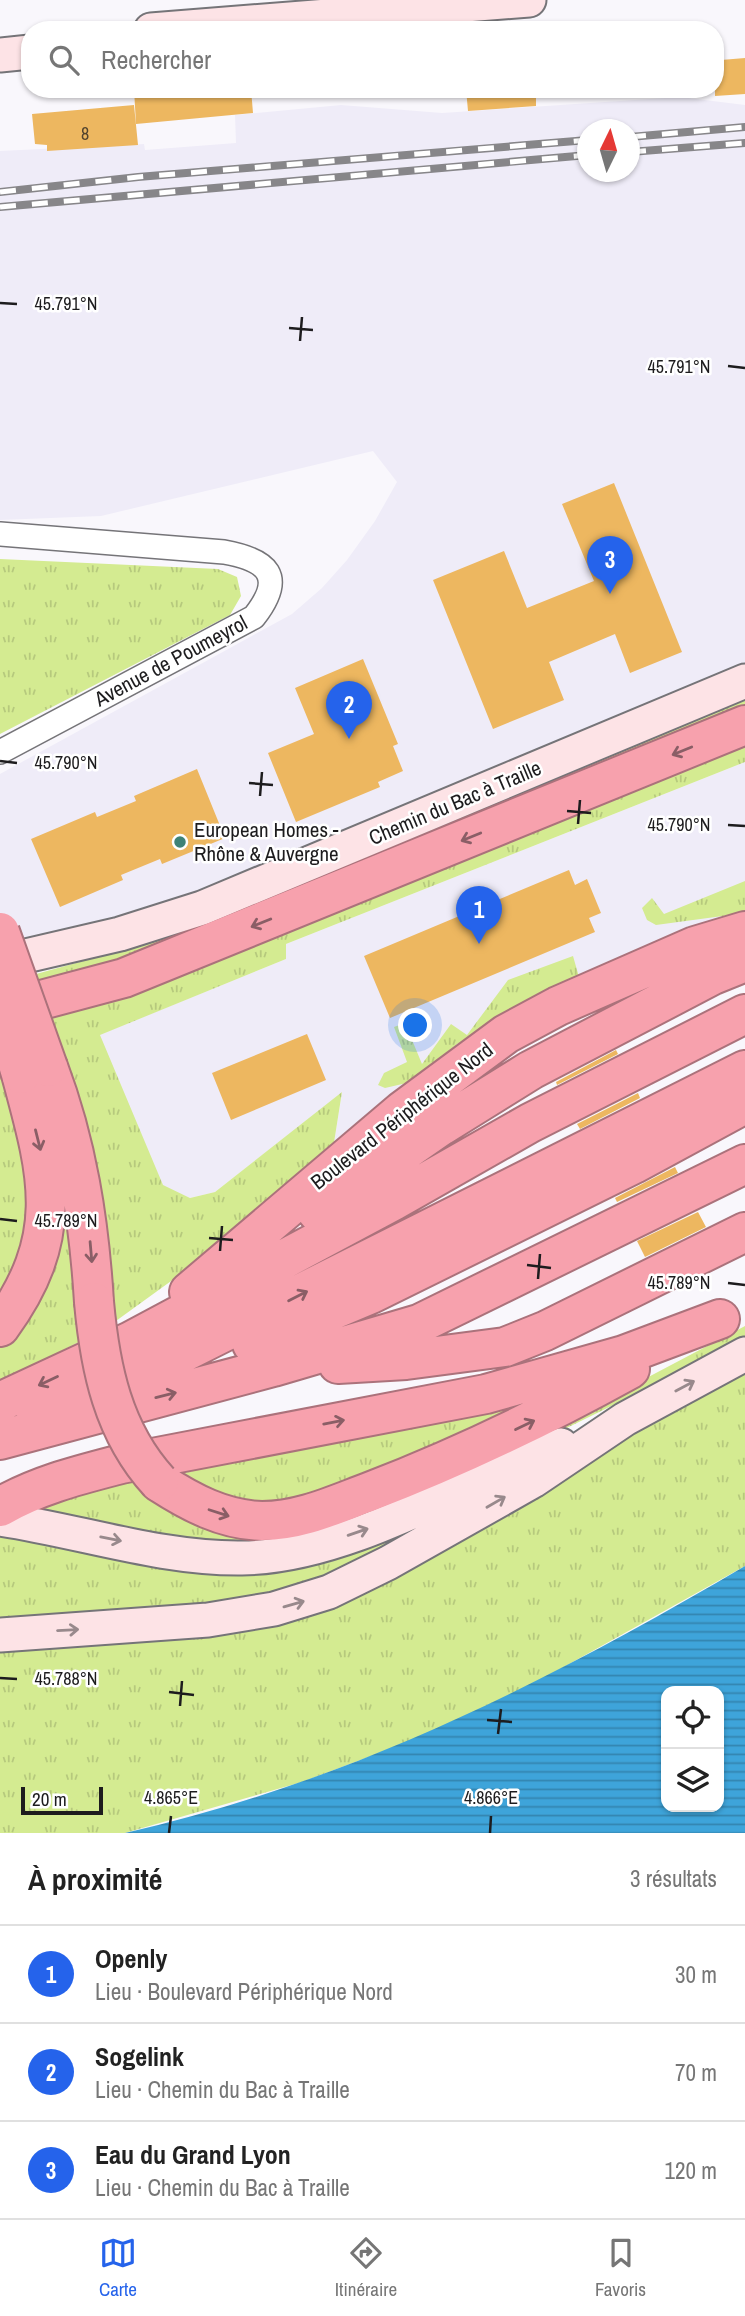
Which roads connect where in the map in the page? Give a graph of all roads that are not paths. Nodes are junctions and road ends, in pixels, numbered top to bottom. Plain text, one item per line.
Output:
1 (529, 0) edge
2 (378, 6) edge
3 (316, 8) edge
4 (218, 21) edge
5 (21, 31) edge
6 (0, 33) edge
7 (21, 53) edge
8 (0, 55) edge
9 (0, 534) edge
10 (0, 550) edge
11 (224, 552) junction
12 (745, 681) edge
13 (745, 725) edge
14 (0, 752) edge
15 (745, 931) edge
16 (0, 932) edge
17 (745, 945) edge
18 (0, 962) edge
19 (745, 962) edge
20 (745, 977) edge
21 (93, 987) junction
22 (745, 996) edge
23 (0, 997) edge
24 (0, 1008) edge
25 (745, 1014) edge
26 (745, 1047) edge
27 (35, 1070) junction
28 (745, 1070) edge
29 (745, 1089) edge
30 (745, 1104) edge
31 (745, 1122) edge
32 (745, 1141) edge
33 (745, 1164) edge
34 (745, 1182) edge
35 (745, 1204) edge
36 (524, 1205) junction
37 (470, 1210) junction
38 (745, 1232) edge
39 (406, 1277) junction
40 (733, 1312) edge
41 (0, 1327) edge
42 (745, 1354) edge
43 (140, 1356) junction
44 (406, 1360) junction
45 (273, 1367) junction
46 (0, 1402) edge
47 (625, 1419) junction
48 (15, 1435) edge
49 (0, 1507) edge
50 (0, 1519) edge
51 (0, 1635) edge

1 - 2 main road
2 - 3 main road
3 - 4 main road
5 - 6 main road
7 - 8 main road
9 - 11 street, Avenue de Poumeyrol
10 - 11 street, Avenue de Poumeyrol
11 - 14 street, Avenue de Poumeyrol
12 - 18 main road, Chemin du Bac à Traille
13 -> 21 highway
15 - 43 highway, Boulevard Périphérique Nord
16 - 27 highway, bridge
17 - 43 highway, Boulevard Périphérique Nord
19 - 43 highway
20 - 43 highway, Boulevard Périphérique Nord
21 - 23 highway
21 - 24 highway
22 - 43 highway, Boulevard Périphérique Nord
24 - 27 highway, bridge
25 - 43 highway, Boulevard Périphérique Nord
26 - 43 highway
27 -> 40 highway, bridge
27 -> 41 highway
28 - 37 highway
29 - 36 highway
30 - 39 highway
31 - 45 highway
32 - 45 highway
33 - 45 highway
34 - 45 highway
35 - 44 highway
36 - 37 highway
36 - 39 highway
43 -> 37 highway
38 - 44 highway
39 - 43 highway
49 -> 40 highway
47 -> 42 main road
43 -> 46 highway, Boulevard Périphérique Nord
43 - 48 highway, Boulevard Périphérique Nord
44 - 45 highway
48 -> 45 highway, Boulevard Périphérique Nord
50 -> 47 main road
51 -> 47 main road

